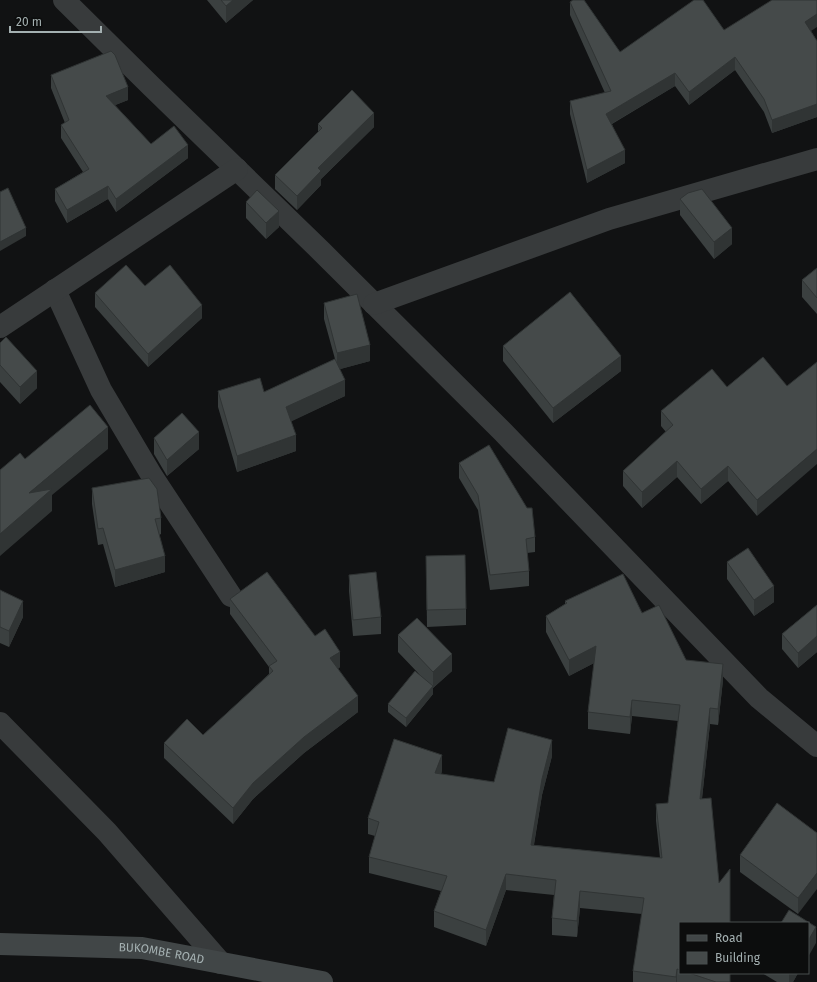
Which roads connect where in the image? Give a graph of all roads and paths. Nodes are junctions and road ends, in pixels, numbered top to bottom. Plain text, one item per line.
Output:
1 (64, 0) edge
2 (817, 159) edge
3 (236, 169) junction
4 (55, 290) junction
5 (374, 304) junction
6 (0, 327) edge
7 (231, 596) edge
8 (0, 723) edge
9 (817, 746) edge
10 (0, 944) edge
11 (221, 963) junction
12 (319, 982) edge

1 - 3 street
2 - 5 street
3 - 4 street
3 - 5 street
4 - 6 street
4 - 7 street
5 - 9 street
8 - 11 street
10 - 11 main road, BUKOMBE ROAD
11 - 12 main road, BUKOMBE ROAD

